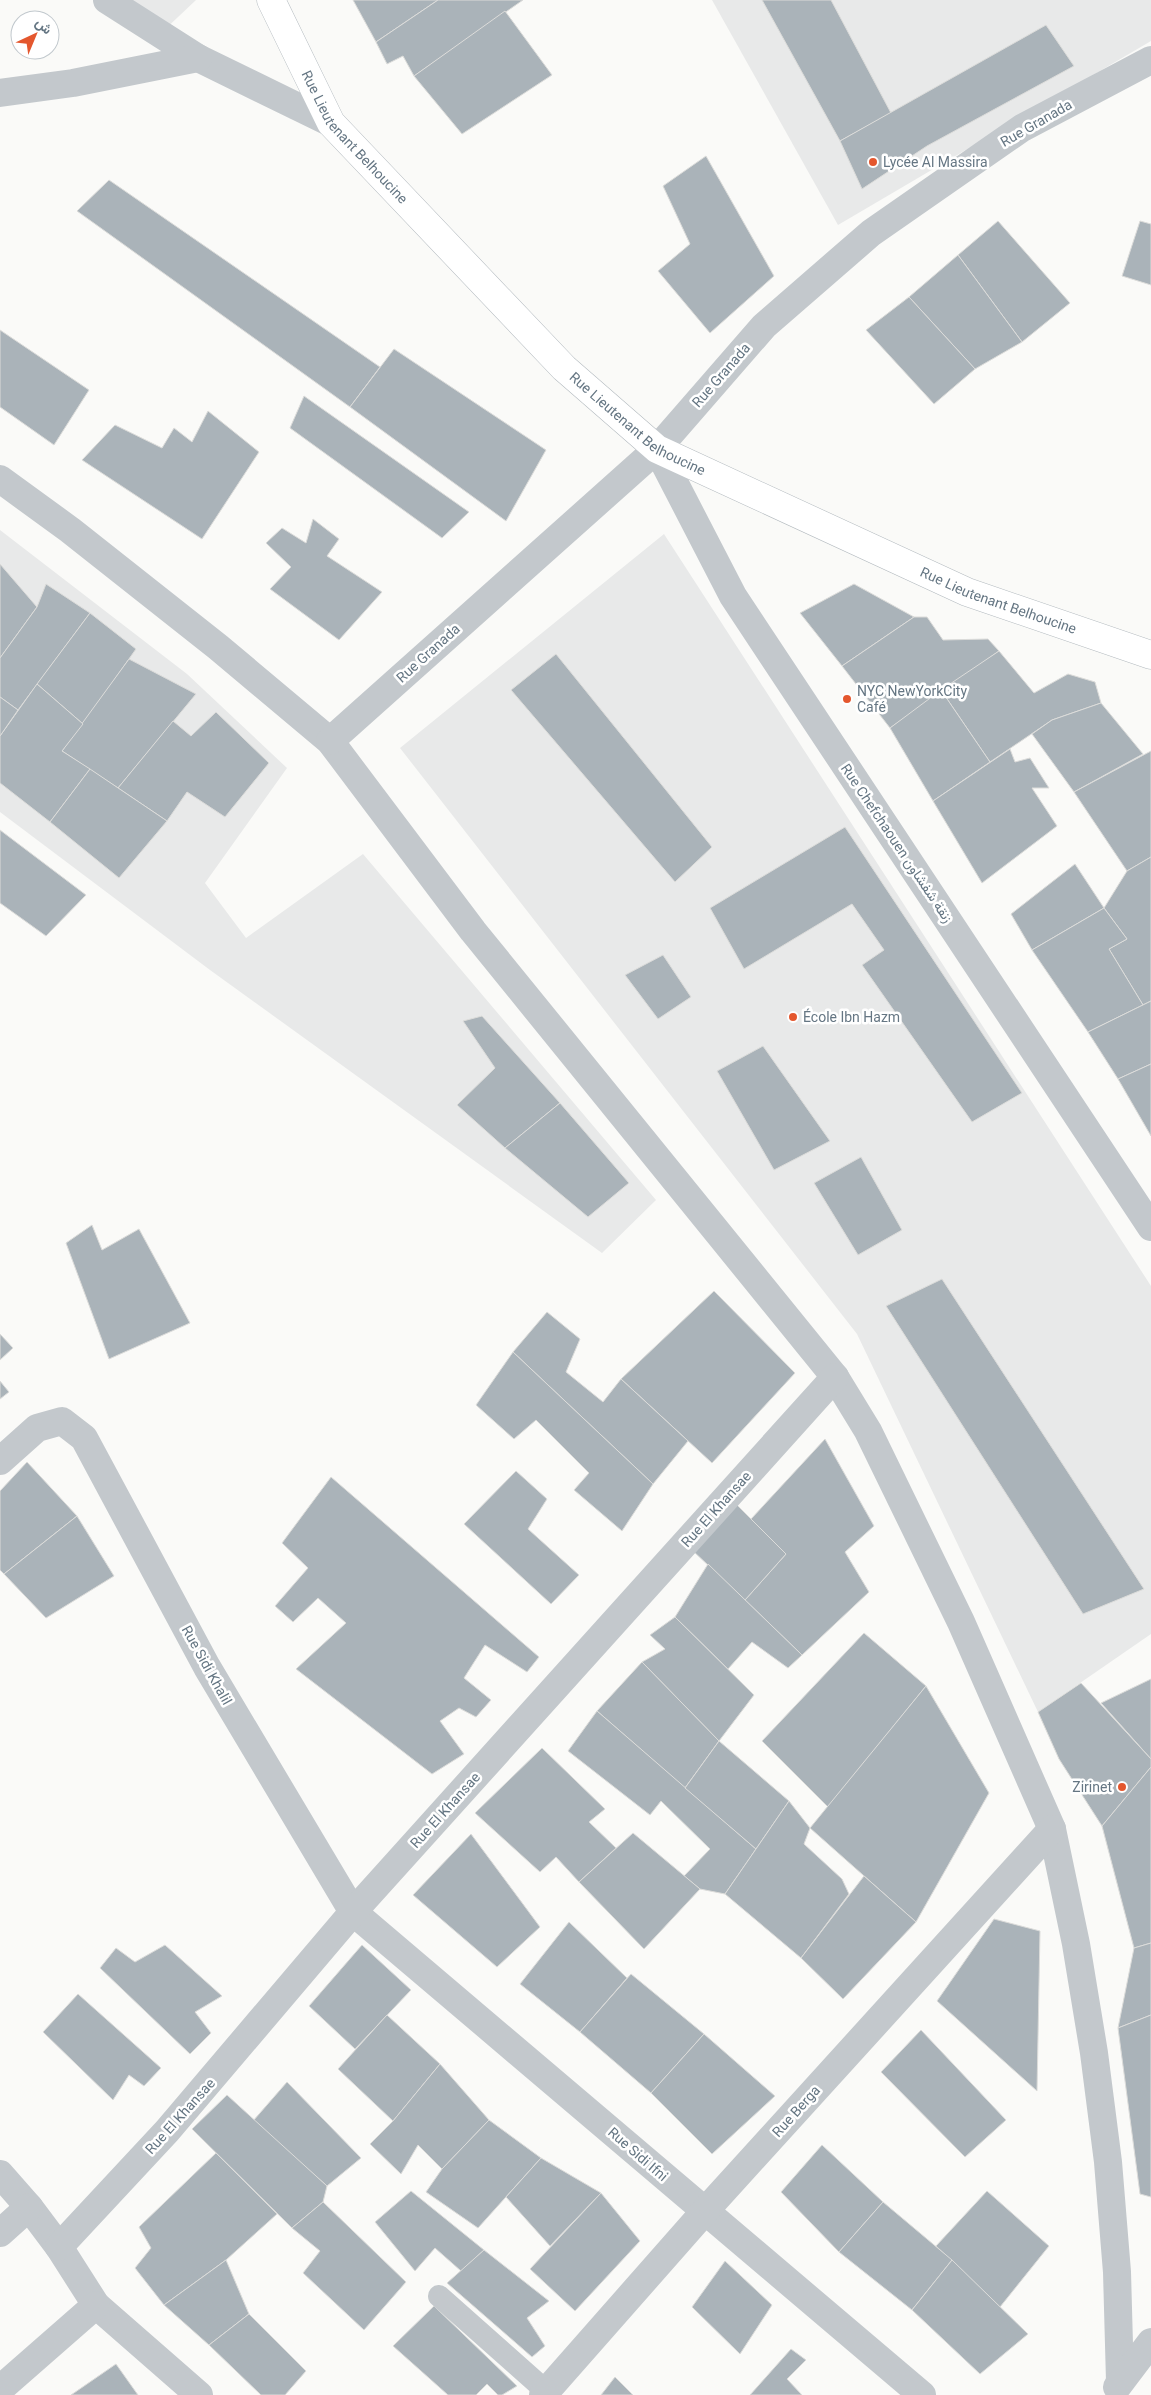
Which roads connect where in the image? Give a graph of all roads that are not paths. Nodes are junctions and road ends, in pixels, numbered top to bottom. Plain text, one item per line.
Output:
1 (107, 0) edge
2 (271, 0) edge
3 (198, 58) junction
4 (1151, 60) edge
5 (0, 92) edge
6 (331, 123) junction
7 (657, 449) junction
8 (0, 479) edge
9 (1151, 655) edge
10 (330, 741) junction
11 (1151, 1227) edge
12 (835, 1377) junction
13 (0, 1461) edge
14 (1052, 1829) junction
15 (353, 1912) junction
16 (0, 2174) edge
17 (29, 2207) junction
18 (705, 2211) junction
19 (0, 2233) edge
20 (59, 2247) junction
21 (439, 2296) dead end
22 (96, 2305) junction
23 (1151, 2342) edge
24 (1116, 2388) edge
25 (0, 2389) edge
26 (544, 2393) edge
27 (199, 2395) edge
28 (922, 2395) edge

1 - 3 street
2 - 6 street, Rue Lieutenant Belhoucine
3 - 5 street
3 - 6 street
4 - 7 street, Rue Granada
6 - 7 street, Rue Lieutenant Belhoucine
7 - 9 street, Rue Lieutenant Belhoucine
7 - 10 street, Rue Granada
7 - 11 street, Rue Chefchaouen زنقة شفشاون
8 - 10 street
10 - 12 street
12 - 14 street
12 - 15 street, Rue El Khansae
13 - 15 street, Rue Sidi Khalil
14 - 18 street, Rue Berga
14 - 24 street
15 - 18 street, Rue Sidi Ifni
15 - 20 street, Rue El Khansae
16 - 17 street
17 - 19 street
17 - 20 street
18 - 26 street, Rue Berga
18 - 28 street, Rue Sidi Ifni
20 - 22 street
21 - 26 lane
22 - 25 street
22 - 27 street
23 - 24 street

